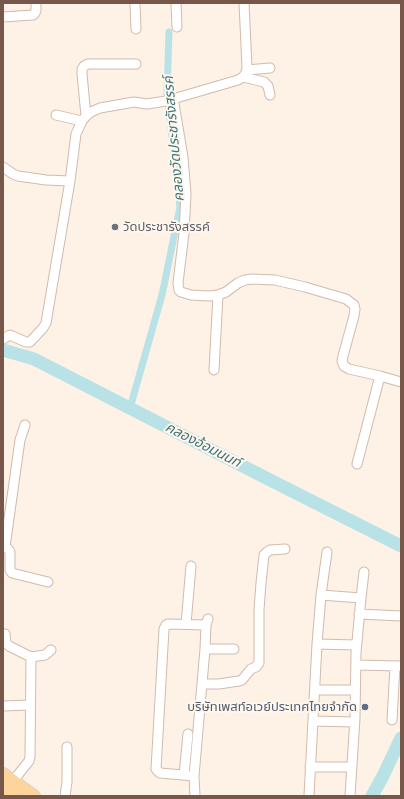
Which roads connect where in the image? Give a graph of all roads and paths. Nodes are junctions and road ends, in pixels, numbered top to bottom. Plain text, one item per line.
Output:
1 (36, 3) edge
2 (135, 3) edge
3 (176, 3) edge
4 (244, 3) edge
5 (3, 17) edge
6 (177, 27) dead end
7 (136, 30) dead end
8 (136, 64) dead end
9 (270, 68) dead end
10 (245, 74) junction
11 (270, 95) dead end
12 (170, 100) junction
13 (56, 115) dead end
14 (84, 119) junction
15 (3, 167) edge
16 (70, 181) junction
17 (218, 295) junction
18 (6, 337) edge
19 (214, 370) dead end
20 (380, 376) junction
21 (401, 382) edge
22 (25, 425) dead end
23 (357, 464) dead end
24 (4, 547) edge
25 (285, 549) dead end
26 (326, 552) dead end
27 (191, 566) dead end
28 (364, 572) dead end
29 (48, 582) dead end
30 (321, 595) junction
31 (360, 598) junction
32 (359, 614) junction
33 (401, 616) edge
34 (186, 624) junction
35 (5, 634) dead end
36 (317, 644) junction
37 (356, 645) junction
38 (205, 649) junction
39 (234, 649) dead end
40 (51, 650) dead end
41 (31, 657) junction
42 (356, 665) junction
43 (398, 666) edge
44 (202, 684) junction
45 (315, 690) junction
46 (355, 690) junction
47 (30, 705) junction
48 (3, 706) edge
49 (392, 720) dead end
50 (313, 721) junction
51 (354, 722) junction
52 (188, 734) dead end
53 (66, 747) dead end
54 (310, 766) junction
55 (352, 767) junction
56 (184, 775) junction
57 (194, 776) junction
58 (5, 782) edge
59 (14, 796) edge
60 (23, 796) edge
61 (34, 796) edge
62 (65, 796) edge
63 (195, 796) edge
64 (309, 796) edge
65 (350, 796) edge

1 - 5 street
2 - 7 street
3 - 6 street
4 - 10 street
8 - 14 street
9 - 10 street
10 - 11 street
10 - 12 street
12 - 14 street
12 - 17 street
13 - 14 street
14 - 16 street
15 - 16 street
16 - 18 street
17 - 19 street
17 - 20 street
20 - 21 street
20 - 23 street
22 - 24 street
24 - 29 street
25 - 44 street
26 - 30 street
27 - 34 street
28 - 31 street
30 - 31 street
30 - 36 street
31 - 32 street
32 - 33 street
32 - 37 street
34 - 38 street
34 - 56 street
35 - 41 street
36 - 37 street
36 - 45 street
37 - 42 street
38 - 39 street
38 - 44 street
40 - 41 street
41 - 47 street
42 - 43 street
42 - 46 street
43 - 49 street
44 - 57 street
45 - 46 street
45 - 50 street
46 - 51 street
47 - 48 street
47 - 58 street
50 - 51 street
50 - 54 street
51 - 55 street
52 - 56 street
53 - 62 street
54 - 55 street
54 - 64 street
55 - 65 street
56 - 57 street
57 - 63 street
58 - 59 main road
58 - 60 main road
58 - 61 main road

